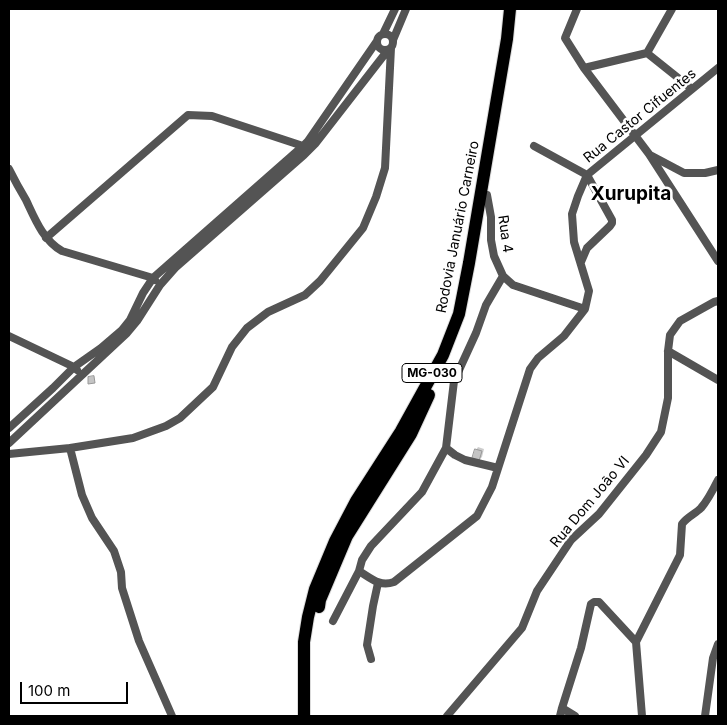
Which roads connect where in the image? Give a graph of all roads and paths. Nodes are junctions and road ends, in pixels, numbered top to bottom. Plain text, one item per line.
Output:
1 (395, 9) edge
2 (406, 9) edge
3 (510, 9) edge
4 (516, 9) edge
5 (577, 9) edge
6 (672, 9) edge
7 (383, 34) junction
8 (393, 40) junction
9 (377, 41) junction
10 (389, 49) junction
11 (647, 53) junction
12 (584, 68) junction
13 (718, 68) edge
14 (692, 89) junction
15 (635, 136) junction
16 (534, 146) dead end
17 (305, 149) junction
18 (649, 154) junction
19 (9, 169) edge
20 (718, 170) edge
21 (587, 176) junction
22 (487, 195) junction
23 (46, 238) junction
24 (718, 261) edge
25 (581, 262) junction
26 (503, 276) junction
27 (153, 278) junction
28 (160, 285) junction
29 (718, 301) edge
30 (585, 309) junction
31 (9, 336) edge
32 (668, 351) junction
33 (74, 367) junction
34 (82, 375) junction
35 (718, 380) edge
36 (9, 428) edge
37 (9, 443) edge
38 (70, 448) junction
39 (446, 448) junction
40 (9, 454) edge
41 (498, 468) junction
42 (718, 480) edge
43 (359, 571) junction
44 (378, 583) junction
45 (333, 621) dead end
46 (636, 642) junction
47 (718, 644) edge
48 (371, 659) dead end
49 (561, 712) edge
50 (172, 716) edge
51 (304, 716) edge
52 (310, 716) edge
53 (447, 716) edge
54 (576, 716) edge
55 (642, 716) edge
56 (705, 716) edge

1 - 7 street
2 - 8 street
3 - 51 highway, Rodovia Januário Carneiro / MG-030
4 - 22 highway, Rodovia Januário Carneiro / MG-030
5 - 12 street
6 - 11 street
7 - 8 street
7 - 9 street
8 - 10 street
9 - 10 street
9 - 17 street
10 - 17 street
10 - 38 street
11 - 12 street
11 - 14 street
12 - 15 street
13 - 14 street, Rua Castor Cifuentes
14 - 15 street, Rua Castor Cifuentes
15 - 18 street
15 - 21 street, Rua Castor Cifuentes
16 - 21 street
17 - 23 street
17 - 27 street
17 - 28 street
18 - 20 street
18 - 24 street
19 - 23 street
21 - 25 street, Rua Castor Cifuentes
21 - 25 street
22 - 26 street, Rua 4
22 - 52 highway, Rodovia Januário Carneiro / MG-030
23 - 27 street
25 - 30 street, Rua Castor Cifuentes
26 - 30 street
26 - 39 street
27 - 28 street
27 - 33 street
28 - 34 street
29 - 32 street, Rua Dom João VI
30 - 41 street
31 - 33 street
32 - 35 street
32 - 53 street, Rua Dom João VI
33 - 34 street
33 - 36 street
34 - 37 street
38 - 40 street
38 - 50 street
39 - 41 street
39 - 43 street
41 - 44 street
42 - 46 street
43 - 44 street
43 - 45 street
44 - 48 street
46 - 49 street
46 - 55 street
47 - 56 street
49 - 54 street

